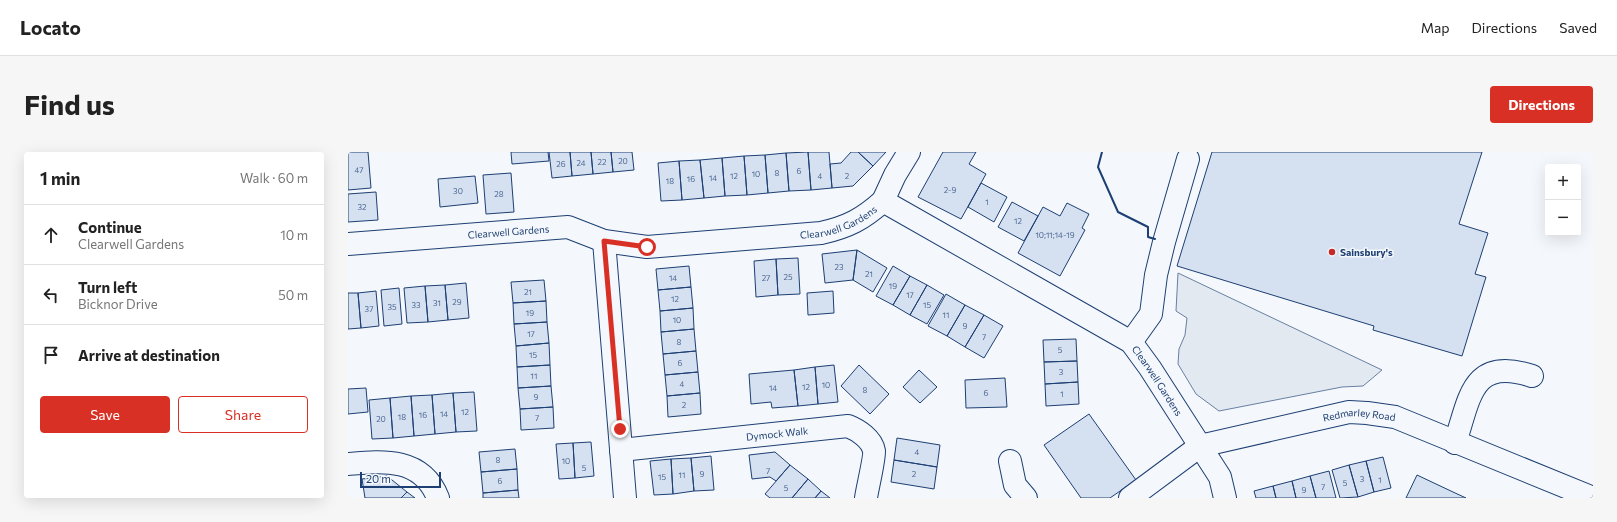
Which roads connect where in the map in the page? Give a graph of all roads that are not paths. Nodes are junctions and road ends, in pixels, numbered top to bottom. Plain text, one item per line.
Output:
1 (909, 152) edge
2 (1188, 159) dead end
3 (883, 201) junction
4 (604, 241) junction
5 (348, 244) edge
6 (1131, 342) junction
7 (1532, 376) dead end
8 (1455, 443) junction
9 (1200, 446) junction
10 (621, 450) junction
11 (1010, 461) dead end
12 (348, 464) edge
13 (438, 498) edge
14 (625, 498) edge
15 (866, 498) edge
16 (1026, 498) edge
17 (1130, 498) edge
18 (1225, 498) edge
19 (1593, 498) edge

1 - 3 street
2 - 6 street
3 - 4 street, Clearwell Gardens
3 - 6 street, Clearwell Gardens
4 - 5 street, Clearwell Gardens
4 - 10 street
6 - 9 street, Clearwell Gardens
7 - 8 street
8 - 9 street, Redmarley Road
8 - 19 street, Redmarley Road
9 - 17 street, Redmarley Road
9 - 18 street, Clearwell Gardens
10 - 14 street
10 - 15 street, Dymock Walk
11 - 16 street
12 - 13 street

